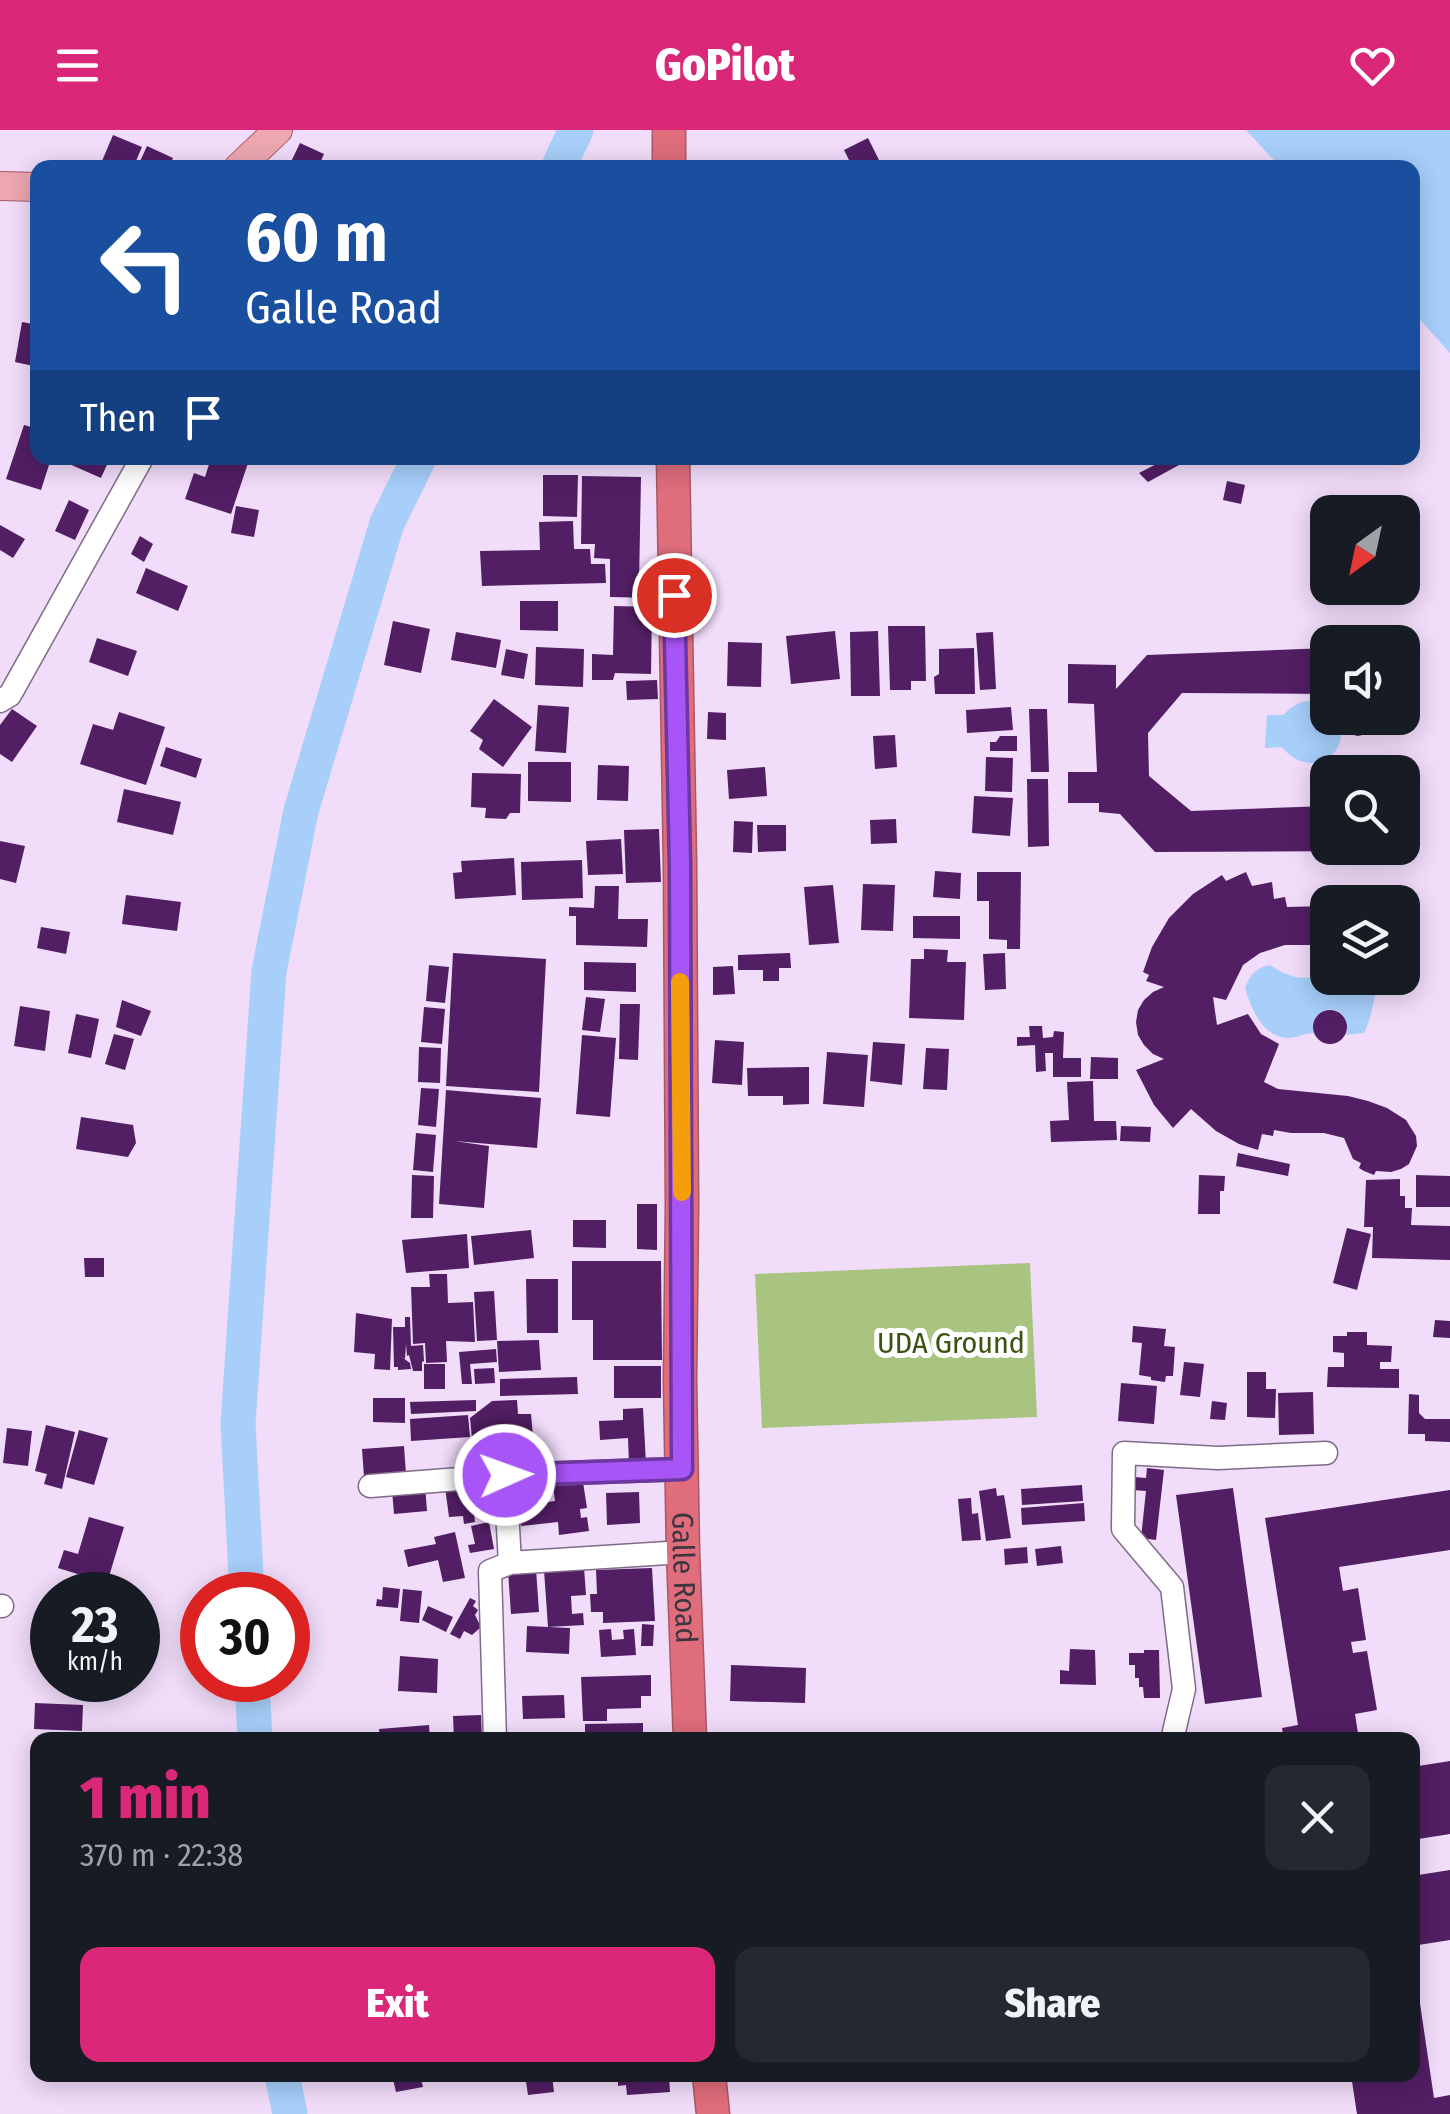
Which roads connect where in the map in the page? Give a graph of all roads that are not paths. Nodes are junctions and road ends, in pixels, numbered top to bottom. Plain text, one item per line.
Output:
1 (278, 130) edge
2 (669, 130) edge
3 (250, 160) edge
4 (670, 160) edge
5 (0, 186) edge
6 (30, 187) edge
7 (138, 465) edge
8 (673, 465) edge
9 (0, 701) edge
10 (1326, 1453) dead end
11 (682, 1469) junction
12 (505, 1475) junction
13 (370, 1486) dead end
14 (683, 1552) junction
15 (510, 1563) junction
16 (496, 1732) edge
17 (690, 1732) edge
18 (1174, 1732) edge
19 (710, 2082) edge
20 (713, 2114) edge

1 - 3 main road
2 - 4 highway
5 - 6 main road
7 - 9 street
8 - 11 highway, Galle Road
10 - 18 street
11 - 12 street
11 - 14 highway, Galle Road
12 - 13 street
12 - 15 street
14 - 15 street
14 - 17 highway, Galle Road
15 - 16 street
19 - 20 highway

